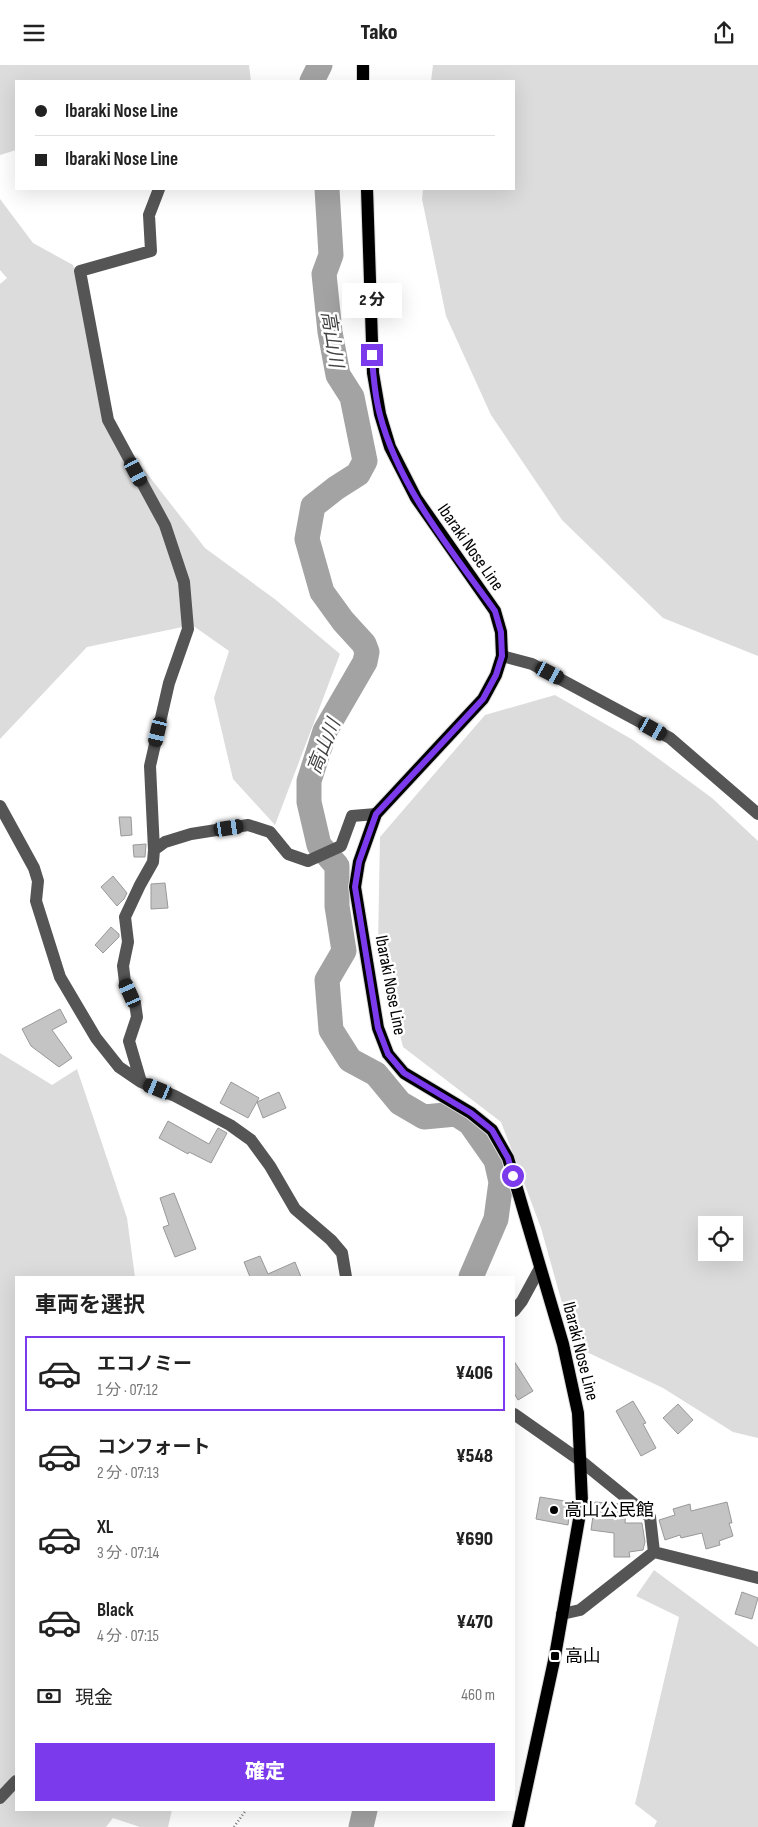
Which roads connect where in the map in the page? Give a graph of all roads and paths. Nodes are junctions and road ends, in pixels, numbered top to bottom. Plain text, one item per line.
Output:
1 (363, 65) edge
2 (363, 80) edge
3 (159, 190) edge
4 (367, 190) edge
5 (502, 656) junction
6 (0, 806) edge
7 (376, 814) junction
8 (758, 814) edge
9 (154, 850) junction
10 (141, 1082) junction
11 (540, 1268) junction
12 (346, 1276) edge
13 (515, 1310) edge
14 (515, 1414) edge
15 (581, 1461) junction
16 (654, 1551) junction
17 (758, 1578) edge
18 (562, 1614) junction
19 (15, 1782) edge
20 (0, 1798) edge
21 (245, 1811) edge
22 (234, 1827) edge
23 (518, 1827) edge

1 - 2 main road
3 - 9 street
4 - 5 main road, Ibaraki Nose Line
5 - 7 main road, Ibaraki Nose Line
5 - 8 street
6 - 10 street
7 - 9 street
7 - 11 main road, Ibaraki Nose Line
9 - 10 street
10 - 12 street
11 - 13 street
11 - 15 main road, Ibaraki Nose Line
14 - 15 street
15 - 16 street
15 - 18 main road, Ibaraki Nose Line
16 - 17 street
16 - 18 street
18 - 23 main road, Ibaraki Nose Line
19 - 20 street
21 - 22 path

